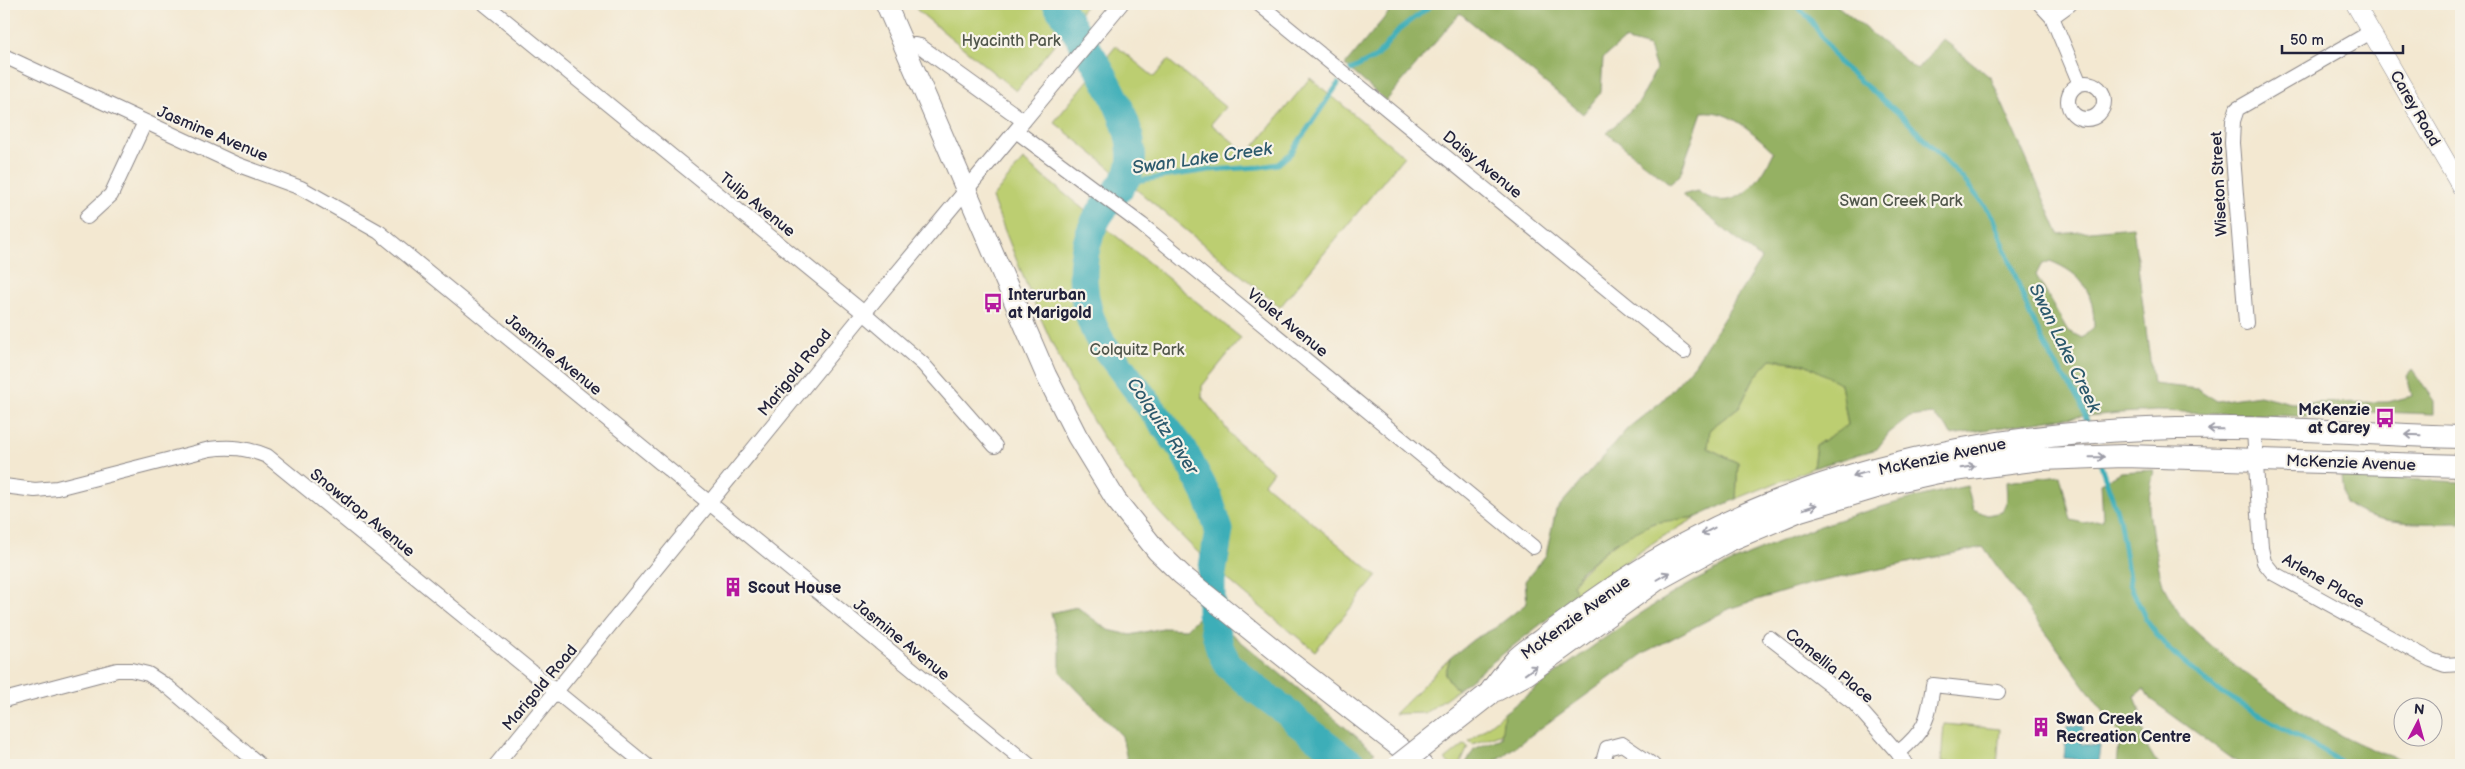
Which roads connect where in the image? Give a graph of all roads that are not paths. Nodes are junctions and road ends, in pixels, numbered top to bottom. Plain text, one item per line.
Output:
1 (485, 4) edge
2 (886, 4) edge
3 (1121, 4) edge
4 (1259, 4) edge
5 (2040, 4) edge
6 (2070, 4) edge
7 (2355, 4) edge
8 (2052, 17) junction
9 (2371, 32) junction
10 (905, 49) junction
11 (4, 56) edge
12 (2080, 84) dead end
13 (145, 122) junction
14 (1020, 126) junction
15 (2461, 187) edge
16 (966, 190) junction
17 (87, 216) dead end
18 (864, 313) junction
19 (2246, 323) dead end
20 (1684, 352) dead end
21 (2254, 430) junction
22 (2461, 437) edge
23 (995, 446) dead end
24 (2255, 458) junction
25 (2461, 466) edge
26 (4, 486) edge
27 (710, 505) junction
28 (1534, 547) dead end
29 (1770, 638) dead end
30 (2461, 664) edge
31 (1998, 692) dead end
32 (557, 693) junction
33 (1489, 694) junction
34 (4, 700) edge
35 (1898, 753) junction
36 (260, 765) edge
37 (496, 765) edge
38 (646, 765) edge
39 (1029, 765) edge
40 (1399, 765) edge
41 (1422, 765) edge
42 (1602, 765) edge
43 (1653, 765) edge
44 (1906, 765) edge

1 - 18 street, Tulip Avenue
2 - 10 main road
3 - 14 street, Marigold Road
4 - 20 street, Daisy Avenue
5 - 8 street
6 - 8 street
7 - 9 street, Carey Road
8 - 12 street
9 - 15 street, Carey Road
9 - 19 street, Wiseton Street
10 - 14 street, Violet Avenue
10 - 16 main road
11 - 13 street, Jasmine Avenue
13 - 17 street
13 - 27 street, Jasmine Avenue
14 - 16 street, Marigold Road
14 - 28 street, Violet Avenue
16 - 18 street, Marigold Road
16 - 41 main road
18 - 23 street, Tulip Avenue
18 - 27 street, Marigold Road
22 -> 21 main road, McKenzie Avenue
21 - 24 street, Arlene Place
21 -> 33 main road, McKenzie Avenue
24 - 25 main road, McKenzie Avenue
24 - 30 street, Arlene Place
33 -> 24 main road, McKenzie Avenue
26 - 32 street, Snowdrop Avenue
27 - 32 street, Marigold Road
27 - 39 street, Jasmine Avenue
29 - 35 street, Camellia Place
31 - 35 street
32 - 37 street, Marigold Road
32 - 38 street, Snowdrop Avenue
33 - 40 main road, McKenzie Avenue, bridge
34 - 36 street
35 - 44 street, Camellia Place
42 - 43 street

